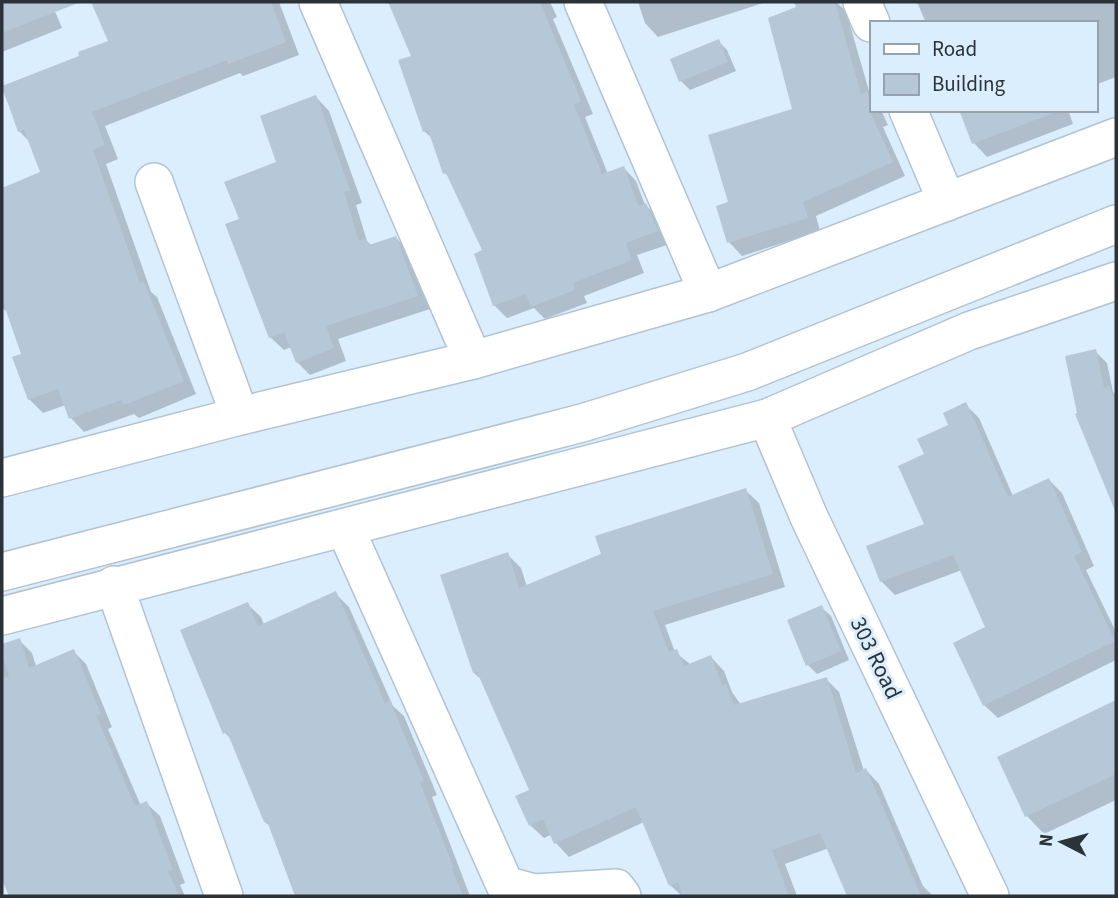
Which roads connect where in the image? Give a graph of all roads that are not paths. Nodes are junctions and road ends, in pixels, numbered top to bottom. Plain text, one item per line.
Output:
1 (318, 2) edge
2 (583, 2) edge
3 (862, 2) edge
4 (870, 21) edge
5 (909, 112) edge
6 (1116, 137) edge
7 (154, 182) dead end
8 (947, 202) junction
9 (1116, 224) edge
10 (1116, 281) edge
11 (708, 293) junction
12 (473, 360) junction
13 (240, 416) junction
14 (767, 418) junction
15 (4, 470) edge
16 (345, 528) junction
17 (2, 572) edge
18 (114, 585) junction
19 (2, 616) edge
20 (224, 896) edge
21 (622, 896) edge
22 (990, 896) edge

1 - 12 street
2 - 11 street
3 - 4 street
5 - 8 street
6 - 8 street
7 - 13 street
8 - 11 street
9 - 17 street
10 - 14 street
11 - 12 street
12 - 13 street
13 - 15 street
14 - 16 street
14 - 22 street, 303 Road
16 - 18 street
16 - 21 street
18 - 19 street
18 - 20 street

